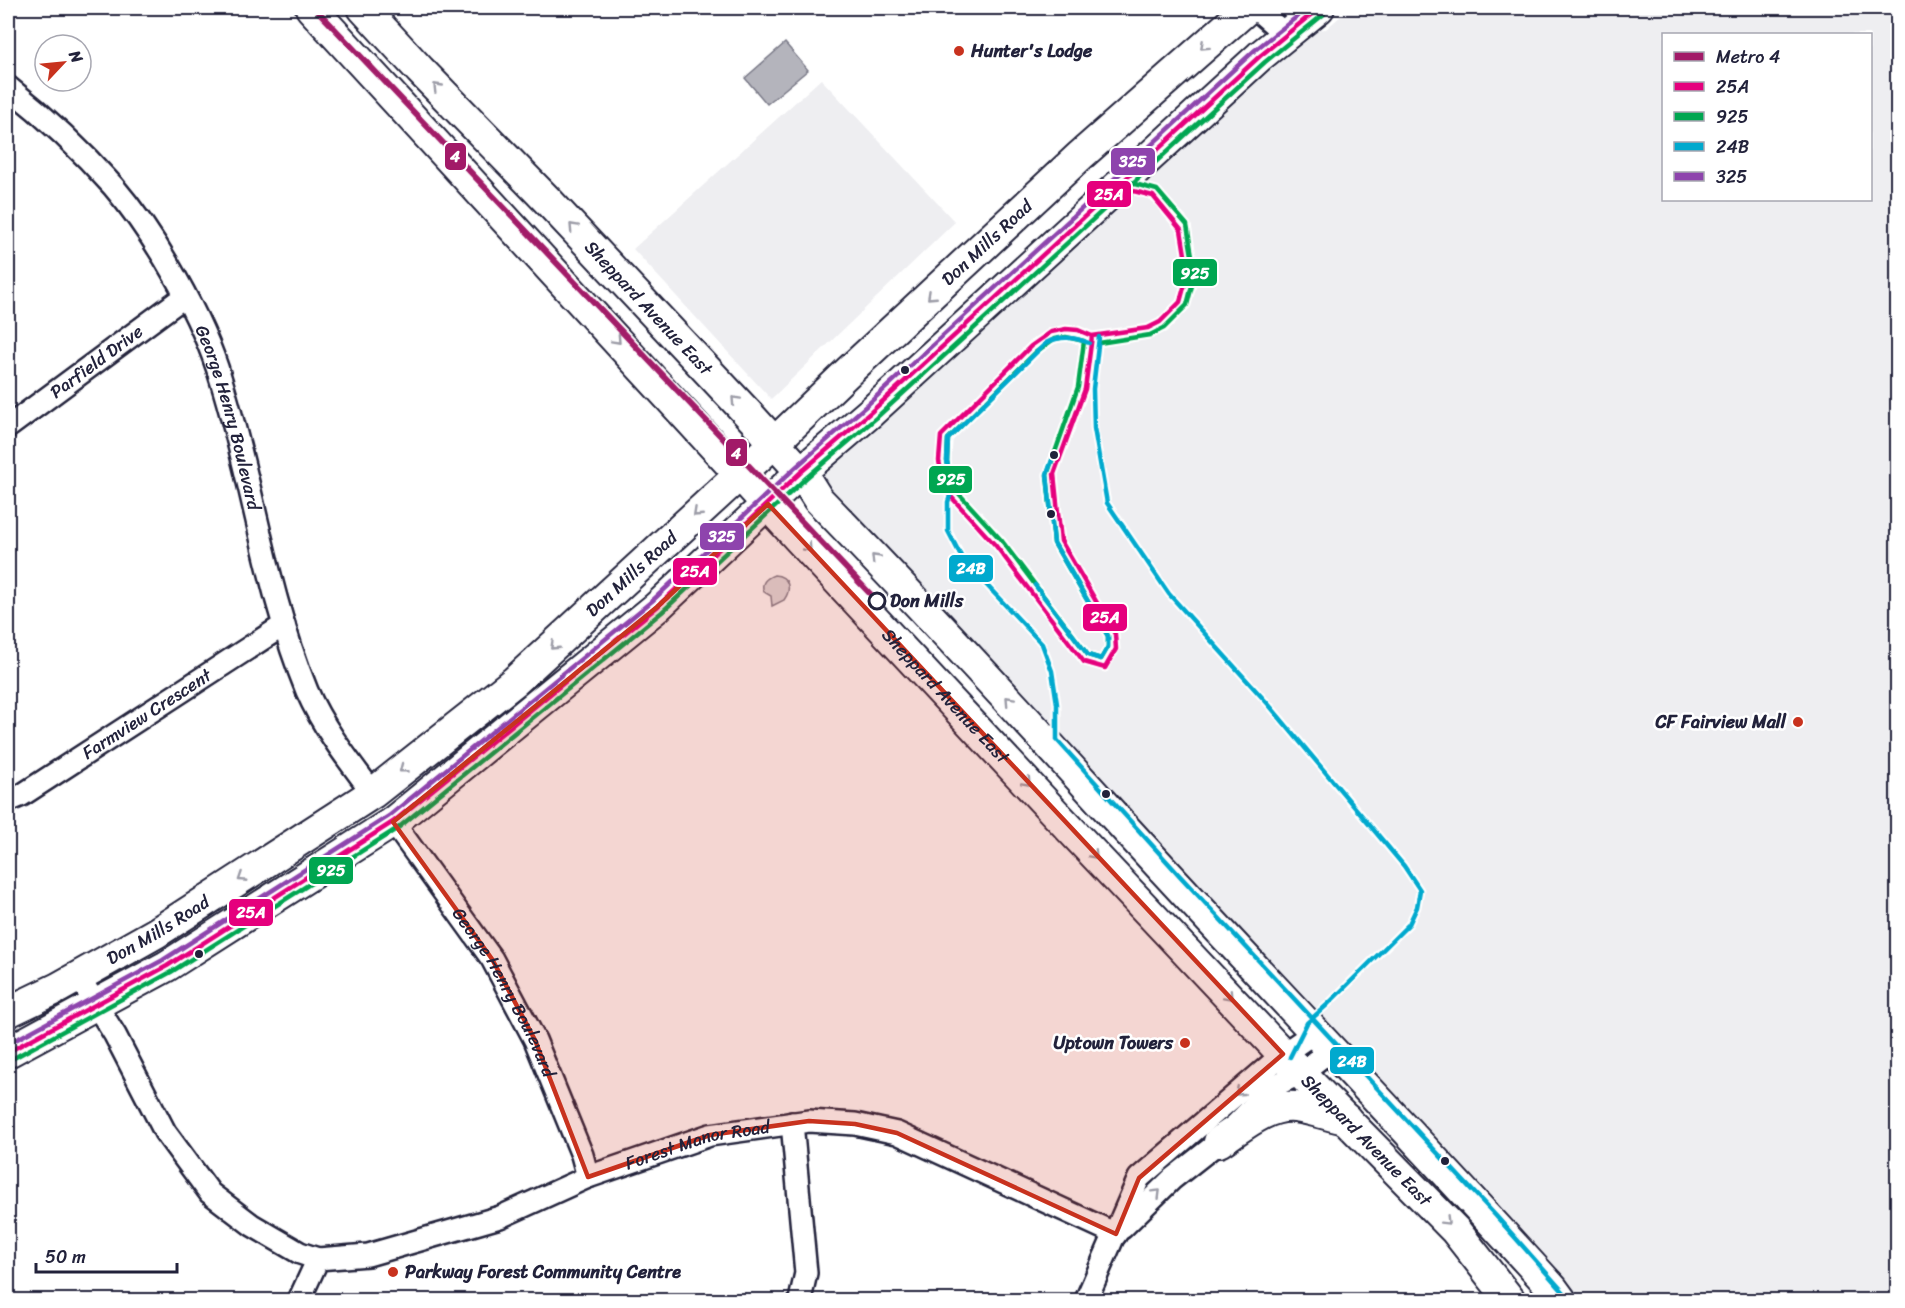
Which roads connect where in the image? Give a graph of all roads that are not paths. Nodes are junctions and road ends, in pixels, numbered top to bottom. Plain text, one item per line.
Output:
1 (311, 8) edge
2 (363, 8) edge
3 (1248, 8) edge
4 (1255, 8) edge
5 (1319, 8) edge
6 (1286, 35) junction
7 (8, 87) edge
8 (185, 296) junction
9 (8, 427) edge
10 (774, 442) junction
11 (801, 472) junction
12 (740, 474) junction
13 (768, 504) junction
14 (284, 625) junction
15 (373, 794) junction
16 (8, 801) edge
17 (393, 822) junction
18 (79, 977) junction
19 (97, 1005) junction
20 (8, 1012) edge
21 (1323, 1041) junction
22 (8, 1052) edge
23 (1292, 1063) junction
24 (1346, 1119) junction
25 (792, 1123) junction
26 (1220, 1142) junction
27 (588, 1177) junction
28 (1116, 1234) junction
29 (318, 1259) junction
30 (299, 1300) edge
31 (800, 1300) edge
32 (1086, 1300) edge
33 (1510, 1300) edge
34 (1561, 1300) edge

1 -> 12 main road, Sheppard Avenue East
10 -> 2 main road, Sheppard Avenue East
3 -> 10 main road, Don Mills Road
4 - 6 street
5 - 6 main road, Don Mills Road
6 - 11 main road, Don Mills Road
7 - 8 street, George Henry Boulevard
8 - 9 street, Parfield Drive
8 - 14 street, George Henry Boulevard
10 - 11 main road, Sheppard Avenue East
10 - 12 main road, Don Mills Road
11 - 13 main road, Don Mills Road
21 -> 11 main road, Sheppard Avenue East
12 - 13 main road, Sheppard Avenue East
12 -> 15 main road, Don Mills Road
13 - 17 main road, Don Mills Road
13 -> 23 main road, Sheppard Avenue East
14 - 15 street, George Henry Boulevard
14 - 16 street, Farmview Crescent
15 -> 18 main road, Don Mills Road
17 - 19 main road, Don Mills Road
17 - 27 street, George Henry Boulevard
18 - 19 street
18 - 20 main road, Don Mills Road
19 - 22 main road, Don Mills Road
19 - 29 street
21 - 23 street
21 - 34 main road, Sheppard Avenue East
23 - 24 main road, Sheppard Avenue East
23 - 26 street
23 -> 28 street
24 - 26 main road
24 -> 33 main road, Sheppard Avenue East
25 - 27 street, Forest Manor Road
25 - 28 street, Forest Manor Road
25 - 31 street
28 -> 26 street
27 - 29 street, Forest Manor Road
28 - 32 street
29 - 30 street

